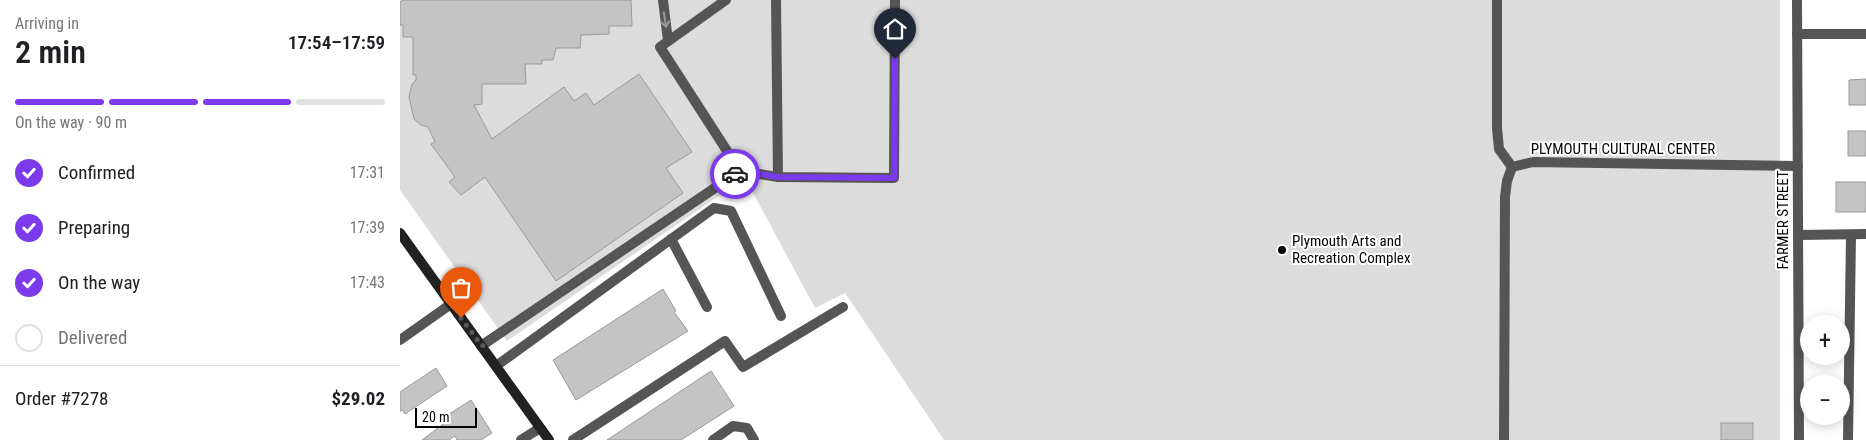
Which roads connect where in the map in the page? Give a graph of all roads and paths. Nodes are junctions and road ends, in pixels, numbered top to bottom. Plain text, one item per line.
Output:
1 (663, 0) edge
2 (726, 0) edge
3 (776, 0) edge
4 (895, 0) edge
5 (1497, 0) edge
6 (1797, 0) edge
7 (1797, 34) junction
8 (1866, 34) edge
9 (668, 41) junction
10 (1798, 166) junction
11 (1512, 167) junction
12 (740, 171) junction
13 (778, 177) junction
14 (400, 233) edge
15 (1866, 234) edge
16 (1798, 235) junction
17 (1850, 235) junction
18 (671, 239) junction
19 (451, 304) junction
20 (708, 307) dead end
21 (843, 307) dead end
22 (781, 316) dead end
23 (400, 340) edge
24 (482, 346) junction
25 (496, 366) junction
26 (540, 428) junction
27 (521, 440) edge
28 (549, 440) edge
29 (573, 440) edge
30 (713, 440) edge
31 (754, 440) edge
32 (1504, 440) edge
33 (1799, 440) edge
34 (1848, 440) edge

1 -> 9 street
2 - 9 street
3 - 13 street
4 - 13 street
5 - 11 street
6 - 7 street, FARMER STREET
7 - 8 street
7 - 10 street, FARMER STREET
9 - 12 street
10 - 11 street, PLYMOUTH CULTURAL CENTER
10 - 16 street, FARMER STREET
11 - 32 street, PLYMOUTH CULTURAL CENTER
12 - 13 street
12 - 24 street
14 - 19 main road
15 - 17 street
16 - 17 street
16 - 33 street, FARMER STREET
17 - 34 street
18 - 20 street
18 - 22 street
18 - 25 street
19 - 23 street
19 - 24 main road
21 - 29 street
24 - 25 main road
25 - 26 main road
26 - 27 street
26 - 28 main road
30 - 31 street

